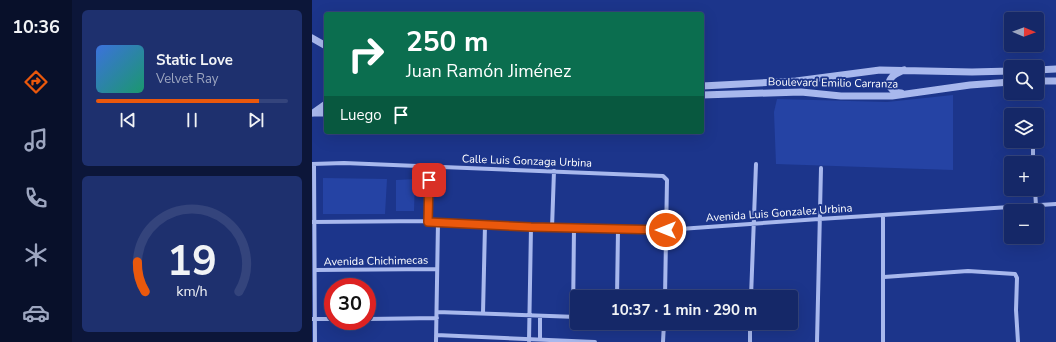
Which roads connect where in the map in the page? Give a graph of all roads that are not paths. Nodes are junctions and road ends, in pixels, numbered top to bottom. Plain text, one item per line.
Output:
1 (314, 40) edge
2 (324, 45) edge
3 (324, 51) edge
4 (1056, 68) edge
5 (1044, 69) edge
6 (906, 70) junction
7 (1004, 71) edge
8 (1044, 81) edge
9 (1056, 81) edge
10 (1004, 83) edge
11 (704, 86) edge
12 (910, 94) junction
13 (704, 95) edge
14 (324, 105) edge
15 (312, 113) edge
16 (324, 113) edge
17 (313, 164) edge
18 (756, 164) dead end
19 (429, 166) junction
20 (821, 168) dead end
21 (554, 172) junction
22 (1056, 204) edge
23 (1044, 205) edge
24 (1004, 208) edge
25 (883, 215) junction
26 (819, 219) junction
27 (313, 222) edge
28 (428, 222) junction
29 (438, 222) junction
30 (485, 224) junction
31 (754, 224) junction
32 (531, 227) junction
33 (552, 228) junction
34 (574, 228) junction
35 (618, 230) junction
36 (666, 230) junction
37 (437, 269) junction
38 (315, 270) junction
39 (884, 277) junction
40 (575, 290) edge
41 (617, 290) edge
42 (665, 290) edge
43 (751, 290) edge
44 (437, 312) junction
45 (483, 313) junction
46 (530, 315) junction
47 (540, 316) junction
48 (570, 317) edge
49 (437, 318) junction
50 (314, 319) edge
51 (376, 319) edge
52 (664, 330) edge
53 (750, 330) edge
54 (436, 336) junction
55 (529, 341) edge
56 (540, 341) edge
57 (315, 342) edge
58 (436, 342) edge
59 (595, 342) edge
60 (663, 342) edge
61 (750, 342) edge
62 (817, 342) edge
63 (884, 342) edge
64 (1018, 342) edge

1 - 2 street
1 - 3 street
4 - 5 street
6 - 7 street, Boulevard Emilio Carranza
6 - 11 street, Boulevard Emilio Carranza
6 - 12 street
8 - 9 street
10 - 12 street, Boulevard Emilio Carranza
12 - 13 street, Boulevard Emilio Carranza
14 - 15 street
15 - 16 street
17 - 19 street, Calle Luis Gonzaga Urbina
17 - 27 street
18 - 31 street
19 - 21 street, Calle Luis Gonzaga Urbina
19 - 28 street
20 - 26 street
21 - 33 street
21 - 36 street, Calle Luis Gonzaga Urbina
22 - 23 street, Avenida Luis Gonzalez Urbina
24 - 25 street, Avenida Luis Gonzalez Urbina
25 - 26 street, Avenida Luis Gonzalez Urbina
25 - 39 street
26 - 31 street, Avenida Luis Gonzalez Urbina
26 - 62 street
27 - 28 street, Avenida Luis Gonzalez Urbina
27 - 38 street
28 - 29 street, Avenida Luis Gonzalez Urbina
29 - 30 street, Avenida Luis Gonzalez Urbina
29 - 37 street
30 - 32 street, Avenida Luis Gonzalez Urbina
30 - 45 street
31 - 36 street, Avenida Luis Gonzalez Urbina
31 - 43 street
32 - 33 street, Avenida Luis Gonzalez Urbina
32 - 46 street
33 - 34 street, Avenida Luis Gonzalez Urbina
34 - 35 street, Avenida Luis Gonzalez Urbina
34 - 40 street
35 - 36 street, Avenida Luis Gonzalez Urbina
35 - 41 street
36 - 42 street
37 - 38 street, Avenida Chichimecas
37 - 44 street
38 - 50 street
39 - 63 street
39 - 64 street
44 - 45 street
44 - 49 street
45 - 46 street
46 - 47 street
46 - 55 street
47 - 48 street
47 - 56 street
49 - 51 street
49 - 54 street
50 - 57 street
52 - 60 street
53 - 61 street
54 - 55 street
54 - 58 street
55 - 56 street
56 - 59 street

